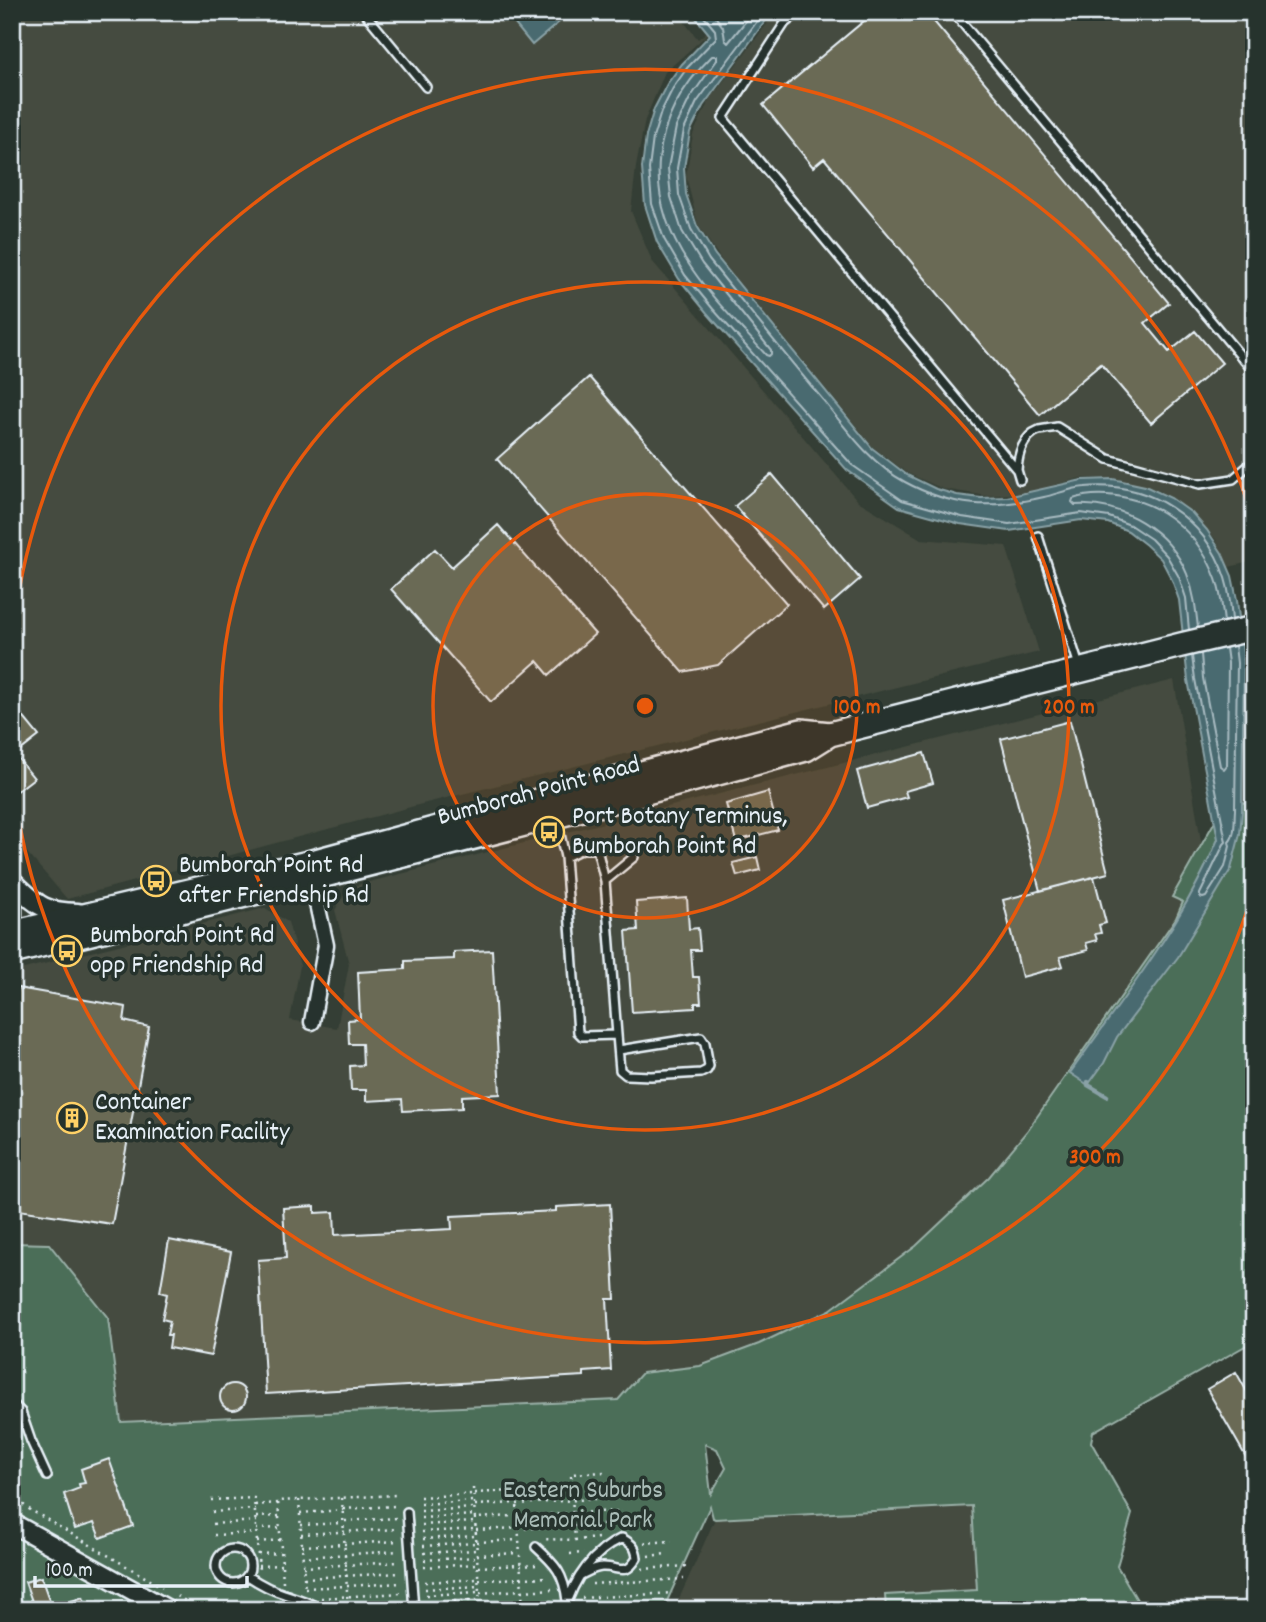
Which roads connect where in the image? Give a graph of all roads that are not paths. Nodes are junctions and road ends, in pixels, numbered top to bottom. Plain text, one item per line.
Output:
1 (364, 12) edge
2 (799, 12) edge
3 (953, 12) edge
4 (426, 87) dead end
5 (1254, 372) edge
6 (1254, 461) edge
7 (1017, 470) junction
8 (1020, 480) dead end
9 (1038, 536) dead end
10 (1250, 636) edge
11 (1080, 670) junction
12 (614, 791) junction
13 (556, 817) junction
14 (565, 857) junction
15 (634, 857) dead end
16 (310, 872) junction
17 (12, 881) edge
18 (604, 881) junction
19 (12, 900) edge
20 (12, 914) edge
21 (93, 914) junction
22 (12, 933) edge
23 (12, 952) edge
24 (312, 1021) dead end
25 (617, 1035) junction
26 (619, 1050) junction
27 (12, 1403) edge
28 (47, 1476) dead end
29 (407, 1511) dead end
30 (12, 1523) edge
31 (537, 1544) road end
32 (581, 1574) junction
33 (248, 1577) junction
34 (173, 1603) edge
35 (564, 1604) edge
36 (321, 1610) edge
37 (414, 1610) edge

1 - 4 lane
2 - 7 lane
3 - 5 lane
6 - 7 lane
7 - 8 lane
9 - 11 lane
10 - 11 main road, Bumborah Point Road
11 - 12 main road, Bumborah Point Road
12 - 13 main road, Bumborah Point Road
12 - 16 main road, Bumborah Point Road
13 - 14 lane
13 - 16 main road, Bumborah Point Road
14 - 18 lane
14 - 25 lane
15 - 18 lane
16 - 21 main road, Bumborah Point Road
16 - 23 main road, Bumborah Point Road
16 - 24 street
17 - 21 street
18 - 25 lane
19 - 20 street
21 - 22 main road, Bumborah Point Road
25 - 26 lane
26 - 26 lane
27 - 28 lane
29 - 37 lane
30 - 34 street
31 - 35 lane
32 - 32 lane
32 - 35 lane
33 - 33 lane
33 - 36 lane

